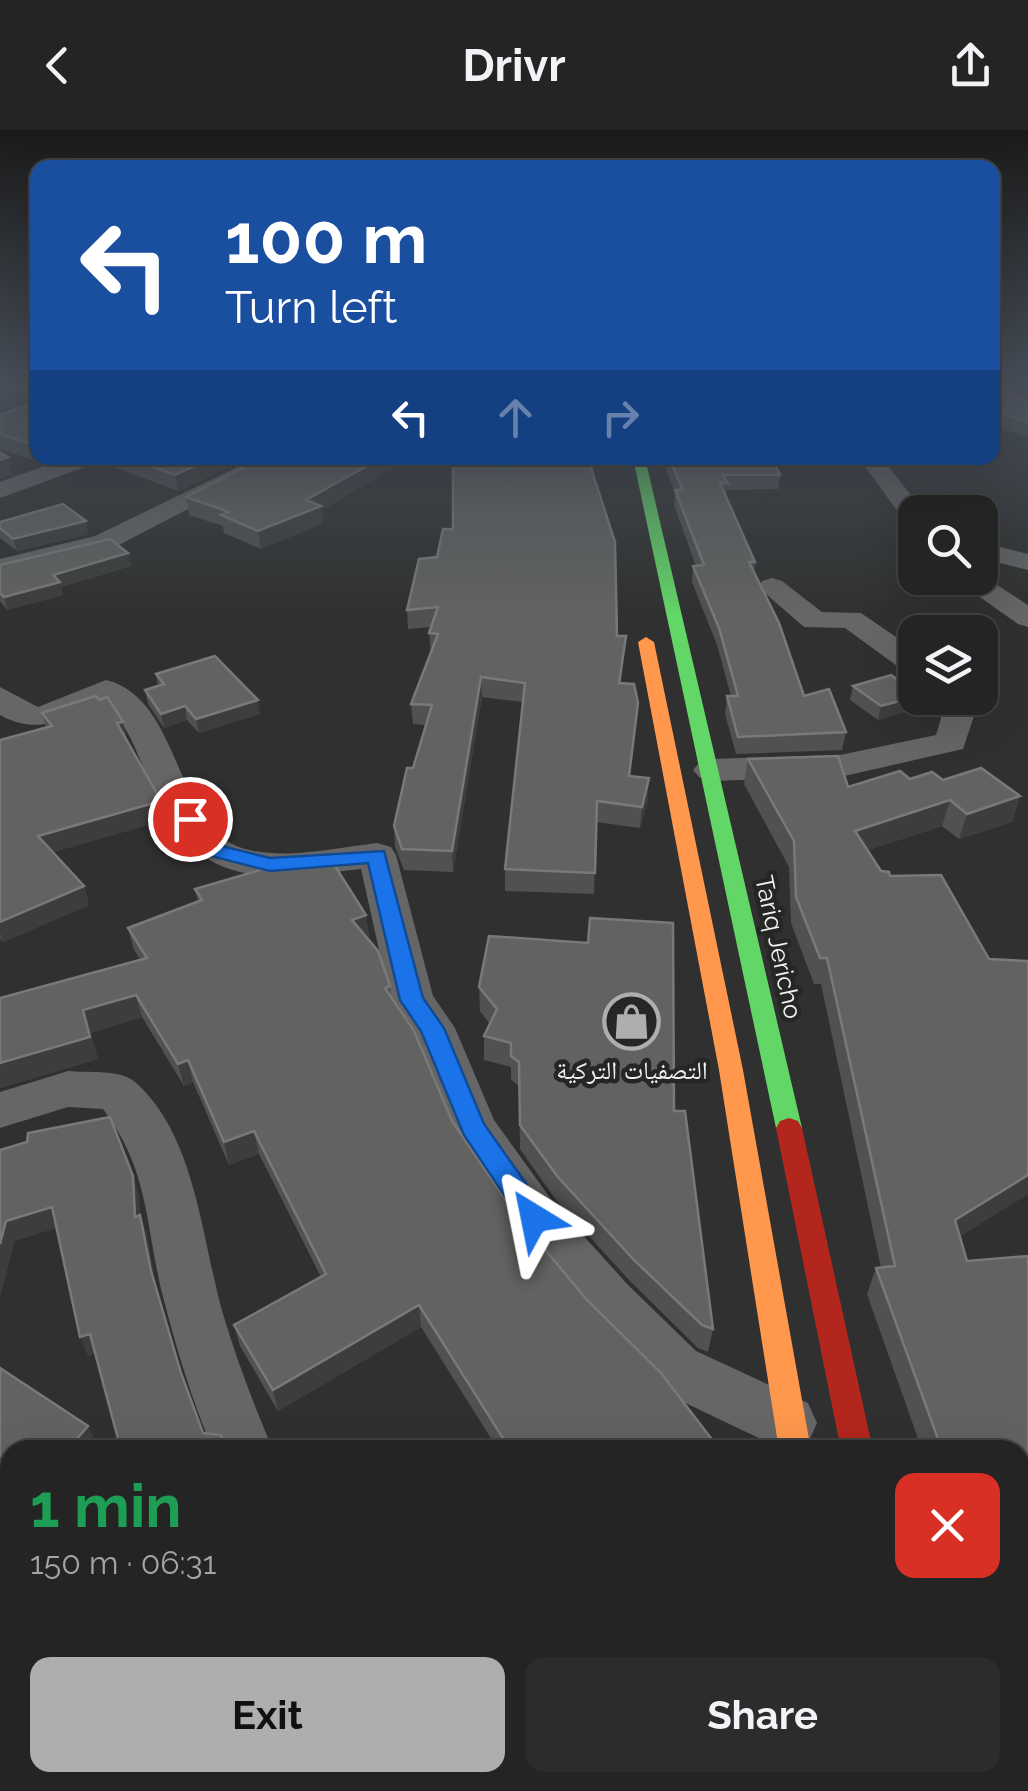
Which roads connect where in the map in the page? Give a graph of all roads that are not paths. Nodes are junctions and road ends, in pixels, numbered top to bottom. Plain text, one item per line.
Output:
1 (69, 465) edge
2 (260, 465) edge
3 (641, 465) edge
4 (875, 465) edge
5 (0, 491) edge
6 (898, 495) edge
7 (998, 554) edge
8 (1028, 562) edge
9 (0, 567) edge
10 (772, 587) dead end
11 (993, 595) edge
12 (640, 610) dead end
13 (1028, 618) edge
14 (898, 652) edge
15 (0, 697) edge
16 (959, 715) edge
17 (711, 770) junction
18 (0, 1110) edge
19 (791, 1436) edge
20 (239, 1440) edge
21 (855, 1440) edge

1 - 5 street
2 - 9 street
3 - 17 main road, Tariq Jericho
4 - 6 street
7 - 8 street
10 - 14 street
11 - 13 street
12 - 19 main road
15 - 19 street
16 - 17 street
17 - 21 main road, Tariq Jericho
18 - 20 street

